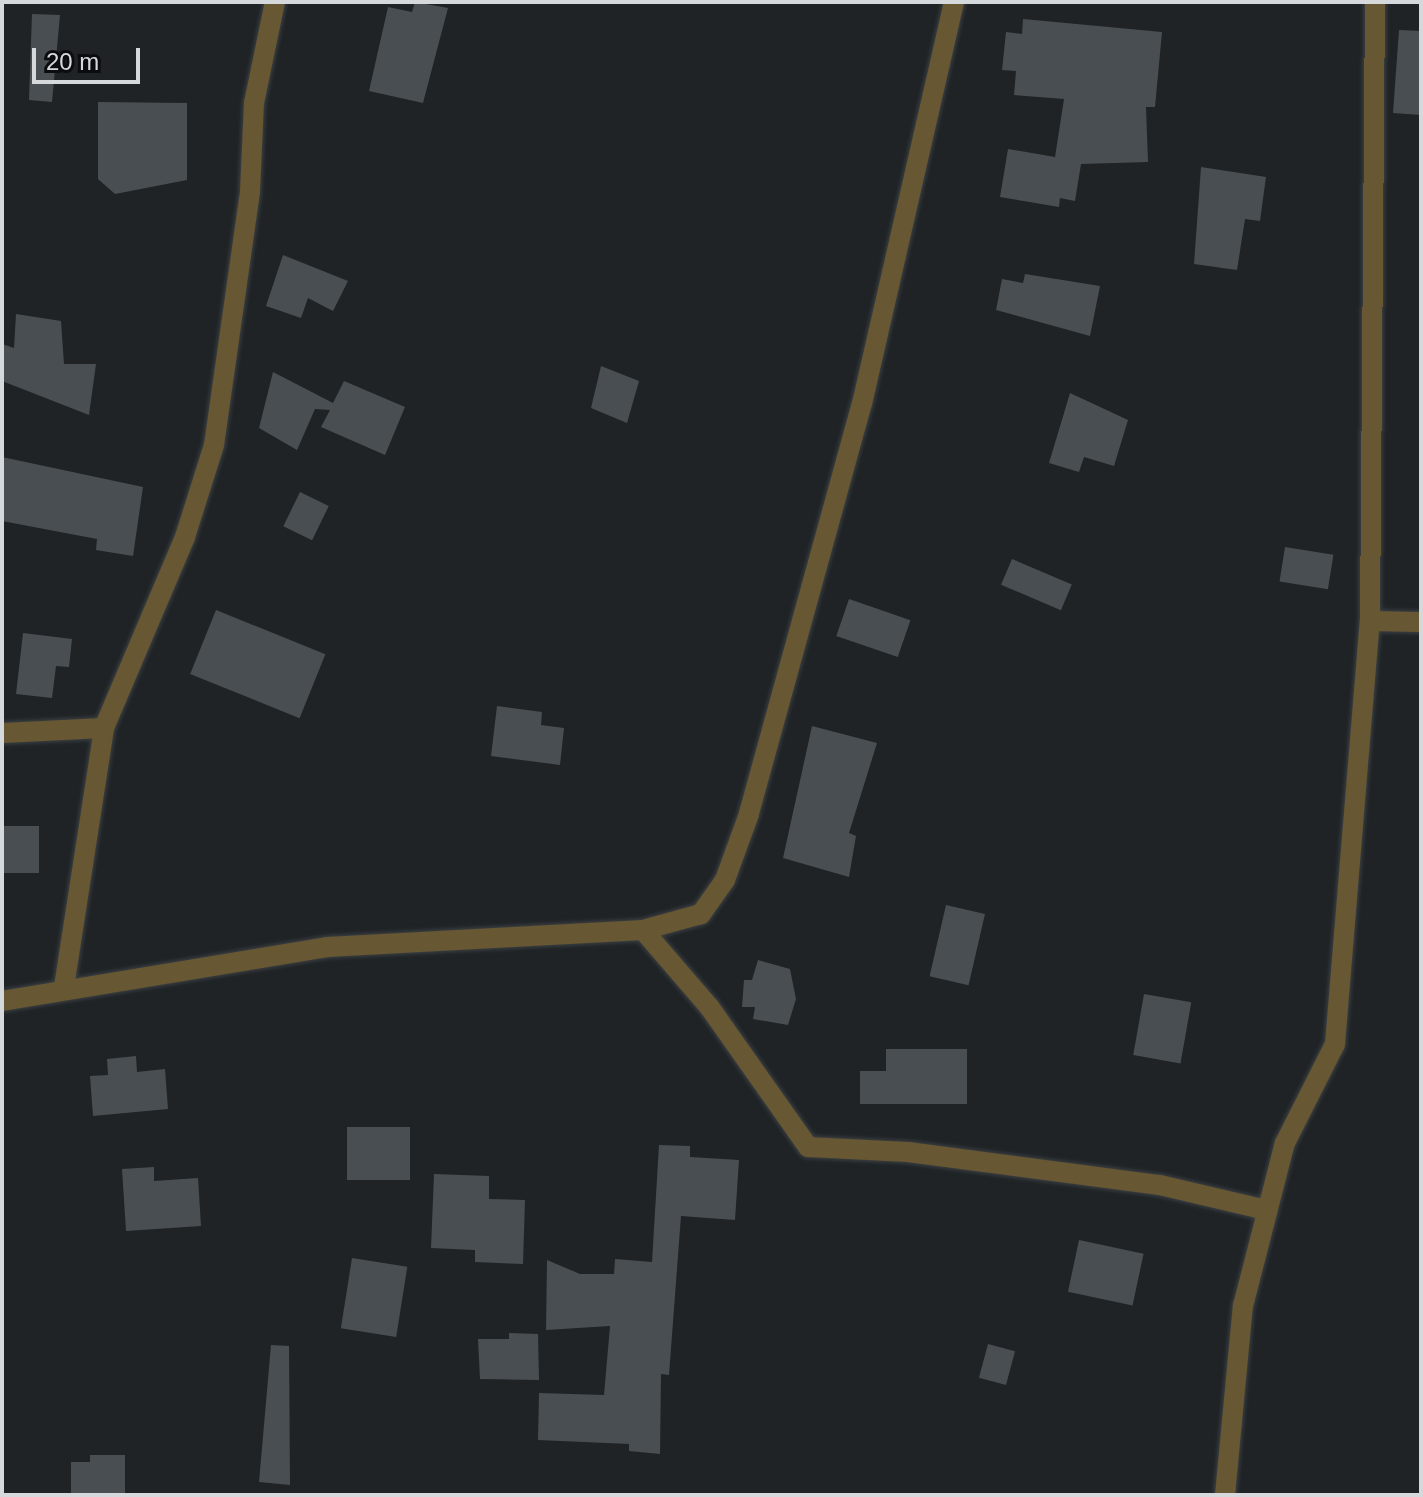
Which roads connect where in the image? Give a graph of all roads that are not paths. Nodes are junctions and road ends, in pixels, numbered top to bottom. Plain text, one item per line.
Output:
1 (275, 2) edge
2 (954, 2) edge
3 (1375, 2) edge
4 (1370, 621) junction
5 (1421, 622) edge
6 (104, 728) junction
7 (2, 733) edge
8 (643, 930) junction
9 (64, 987) junction
10 (2, 1001) edge
11 (1267, 1210) junction
12 (1225, 1495) edge

1 - 6 street
2 - 8 street
3 - 4 street
4 - 5 street
4 - 11 street
6 - 7 street
6 - 9 street
8 - 9 street
8 - 11 street
9 - 10 street
11 - 12 street

